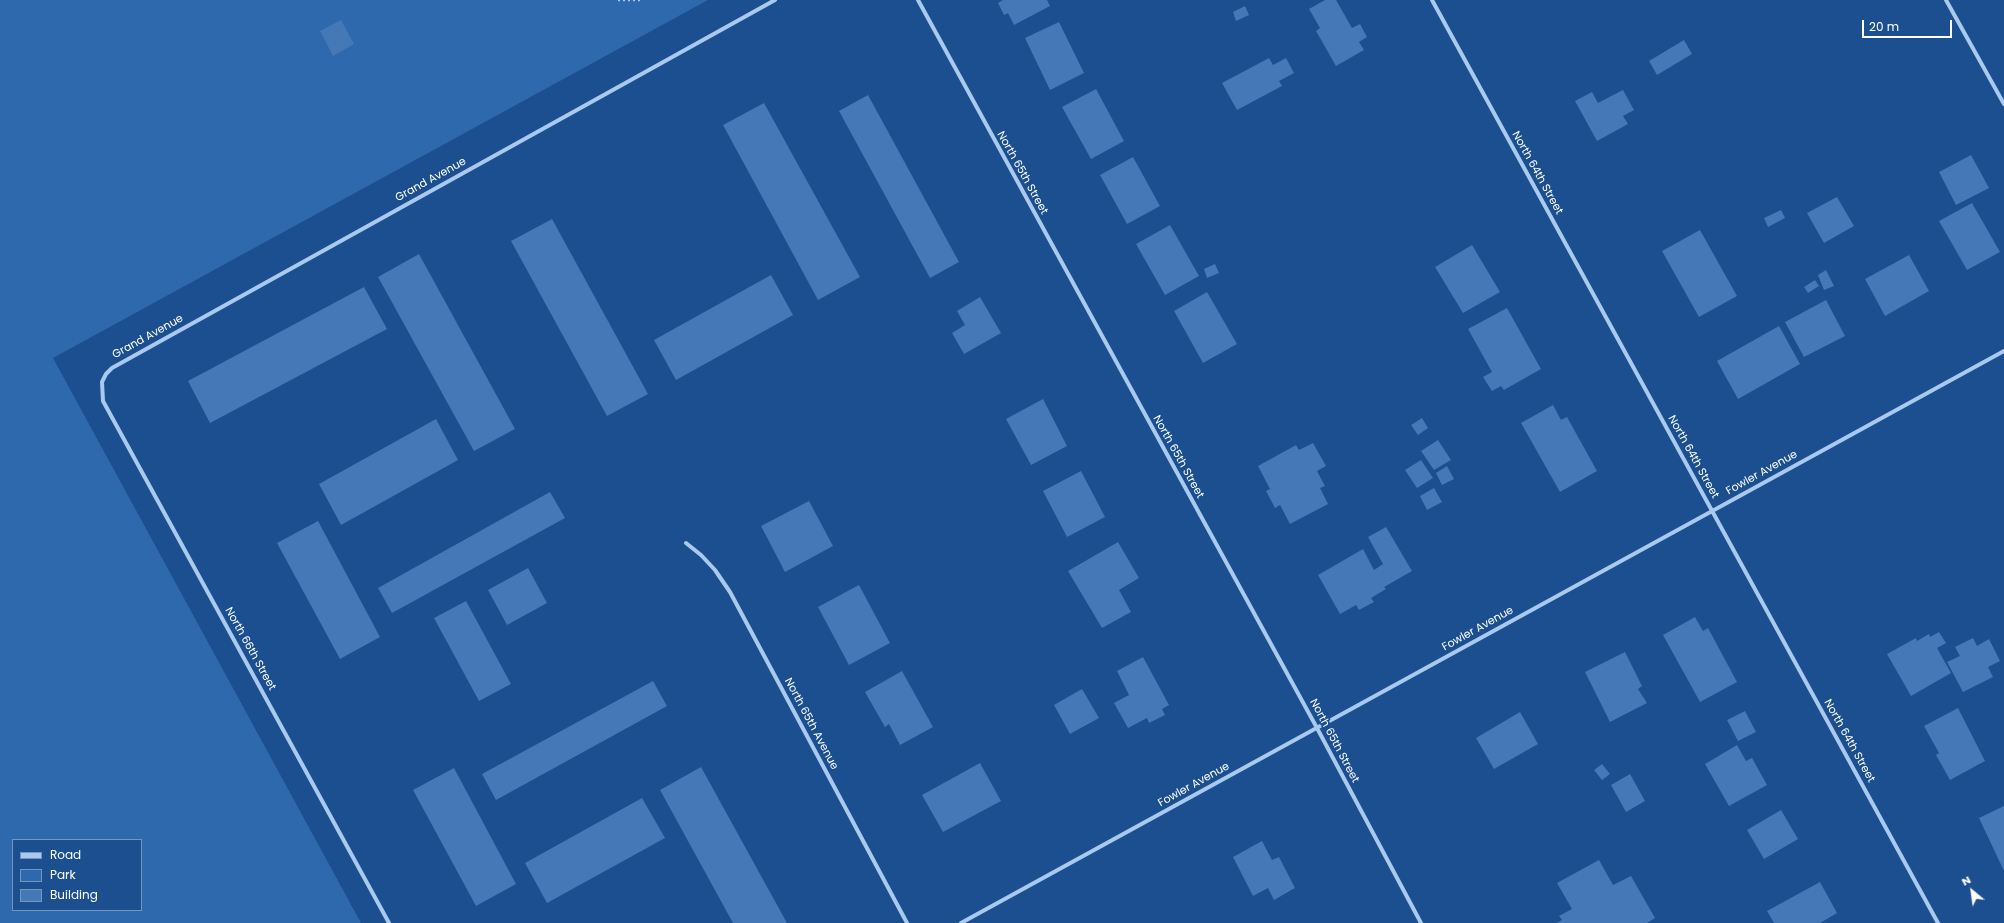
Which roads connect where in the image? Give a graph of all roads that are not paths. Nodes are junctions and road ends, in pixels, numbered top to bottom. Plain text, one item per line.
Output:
1 (775, 0) edge
2 (918, 0) edge
3 (1432, 0) edge
4 (1946, 0) edge
5 (2004, 104) edge
6 (2004, 351) edge
7 (102, 382) joint
8 (1713, 511) junction
9 (686, 544) dead end
10 (1317, 728) junction
11 (389, 923) edge
12 (907, 923) edge
13 (961, 923) edge
14 (1421, 923) edge
15 (1938, 923) edge

1 - 7 street, Grand Avenue
2 - 10 street, North 65th Street
3 - 8 street, North 64th Street
4 - 5 street
6 - 8 street, Fowler Avenue
7 - 11 street, North 66th Street
8 - 10 street, Fowler Avenue
8 - 15 street, North 64th Street
9 - 12 street, North 65th Avenue
10 - 13 street, Fowler Avenue
10 - 14 street, North 65th Street

